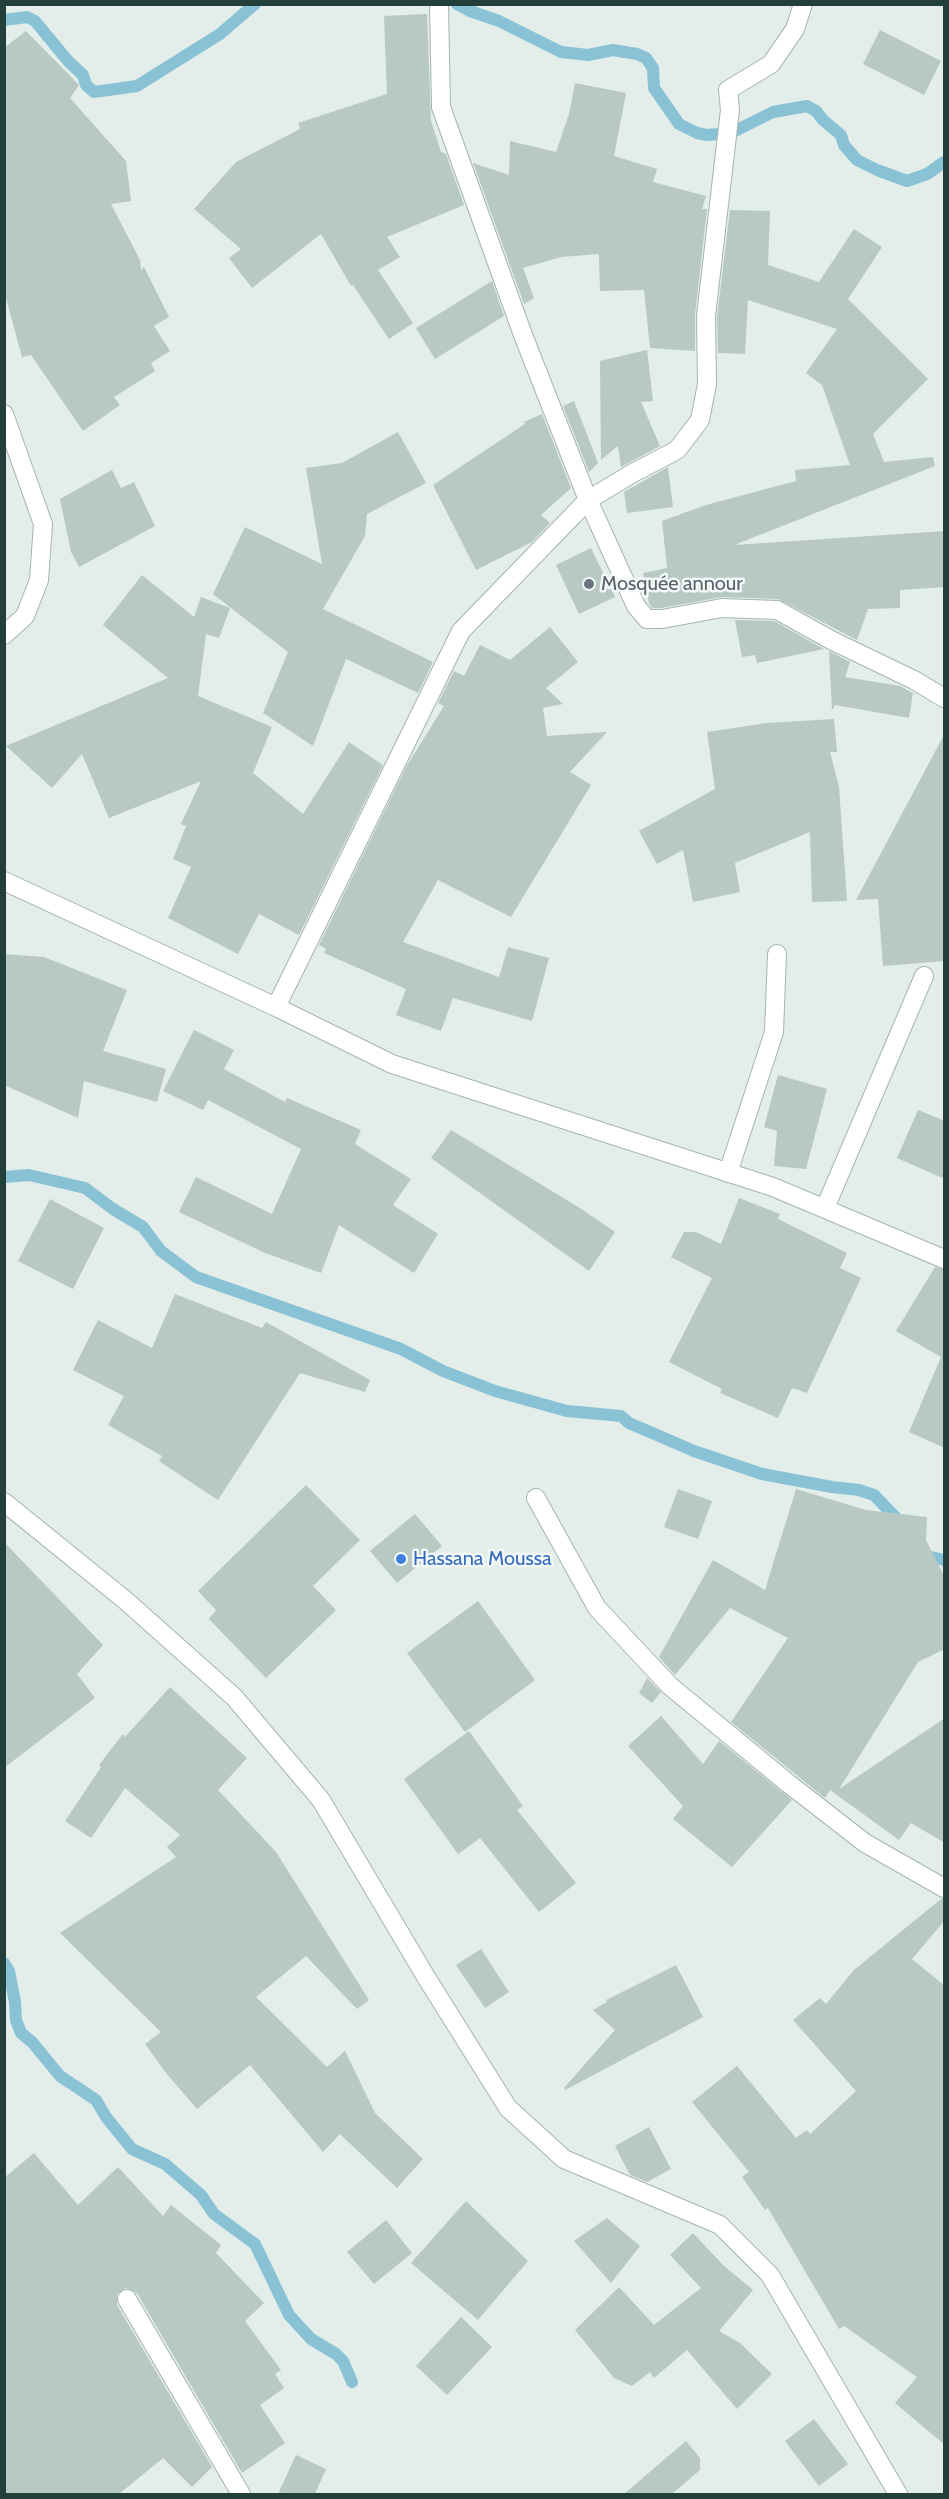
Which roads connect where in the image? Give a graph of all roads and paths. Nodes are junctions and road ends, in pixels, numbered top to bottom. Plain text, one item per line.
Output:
1 (439, 4) edge
2 (802, 4) edge
3 (4, 414) edge
4 (588, 500) junction
5 (4, 636) edge
6 (945, 698) edge
7 (4, 881) edge
8 (777, 954) dead end
9 (924, 976) dead end
10 (276, 1007) junction
11 (728, 1173) junction
12 (825, 1208) junction
13 (945, 1259) edge
14 (536, 1498) dead end
15 (4, 1502) edge
16 (945, 1888) edge
17 (127, 2299) dead end
18 (241, 2494) edge
19 (898, 2494) edge

1 - 4 street
2 - 4 street
3 - 5 street
4 - 6 street
4 - 10 street
7 - 10 street
8 - 11 street
9 - 12 street
10 - 11 street
11 - 12 street
12 - 13 street
14 - 16 street
15 - 19 street
17 - 18 street

